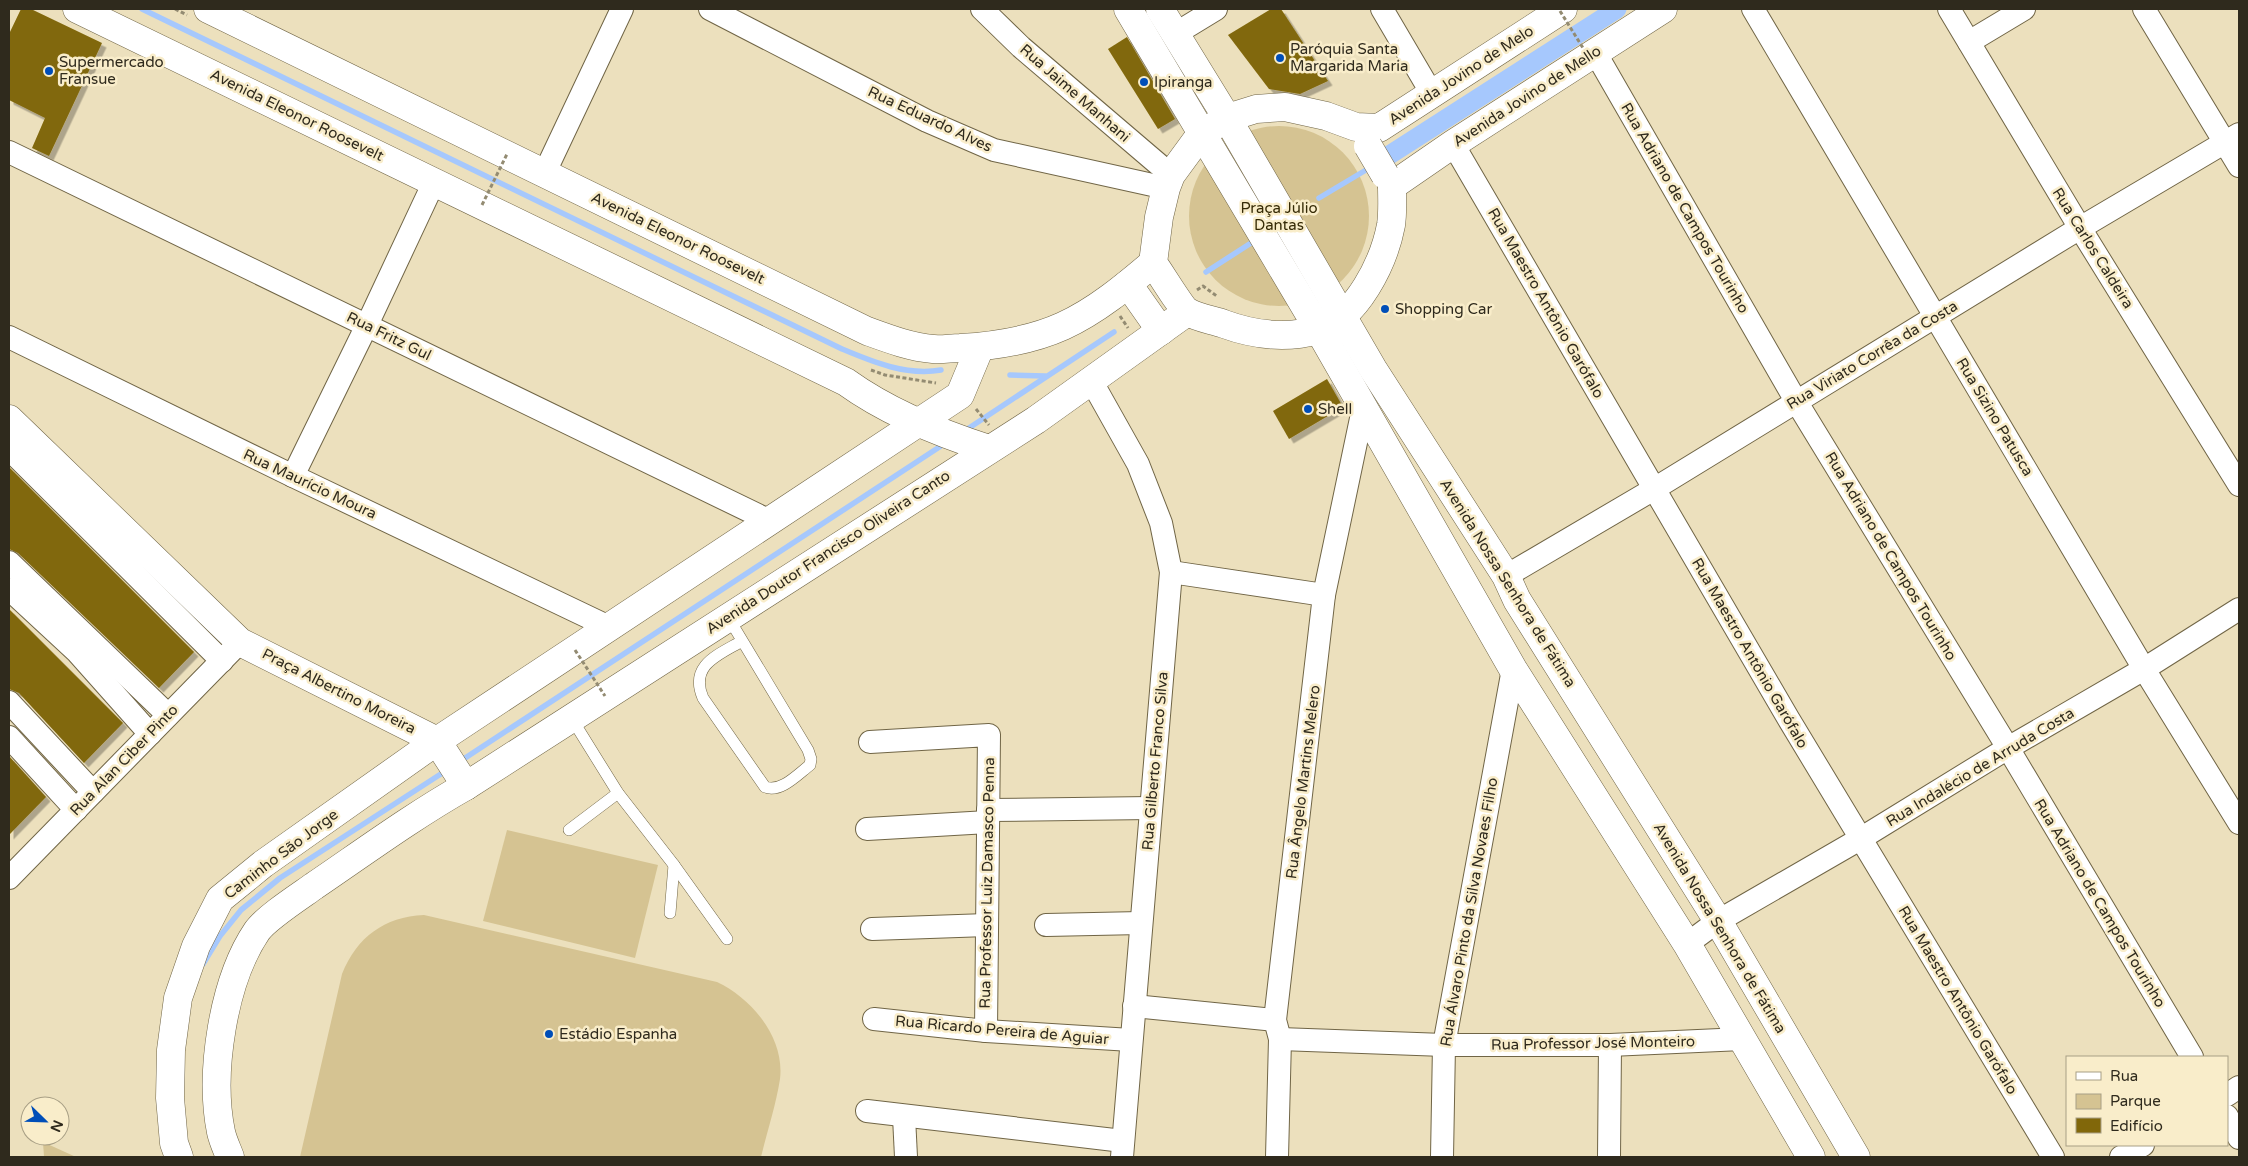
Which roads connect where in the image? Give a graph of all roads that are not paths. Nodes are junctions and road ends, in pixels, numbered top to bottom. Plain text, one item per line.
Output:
1 (77, 9) edge
2 (208, 9) edge
3 (622, 9) edge
4 (710, 9) edge
5 (982, 9) edge
6 (1128, 9) edge
7 (1160, 9) edge
8 (1216, 9) edge
9 (1382, 9) edge
10 (1663, 9) edge
11 (1753, 9) edge
12 (1949, 9) edge
13 (2024, 9) edge
14 (2144, 9) edge
15 (1561, 10) edge
16 (1175, 34) junction
17 (1968, 42) junction
18 (1591, 54) junction
19 (1432, 94) junction
20 (1227, 118) junction
21 (1201, 134) junction
22 (1362, 137) junction
23 (2232, 139) edge
24 (1453, 144) junction
25 (9, 152) edge
26 (2239, 166) edge
27 (545, 172) junction
28 (1168, 181) junction
29 (1389, 181) junction
30 (434, 182) junction
31 (2080, 228) junction
32 (1153, 263) junction
33 (1128, 284) junction
34 (1187, 312) junction
35 (1343, 315) junction
36 (1935, 316) junction
37 (367, 326) junction
38 (1319, 330) junction
39 (1161, 331) junction
40 (10, 338) edge
41 (980, 347) junction
42 (1092, 382) junction
43 (1796, 401) junction
44 (1364, 409) junction
45 (9, 419) edge
46 (919, 423) junction
47 (984, 448) junction
48 (9, 450) edge
49 (293, 476) junction
50 (2239, 485) edge
51 (1654, 489) junction
52 (770, 521) junction
53 (9, 562) edge
54 (1171, 572) junction
55 (1506, 576) junction
56 (9, 589) edge
57 (1324, 595) junction
58 (2239, 609) edge
59 (728, 617) junction
60 (609, 627) junction
61 (742, 641) junction
62 (231, 652) junction
63 (1513, 669) junction
64 (2144, 669) junction
65 (9, 702) edge
66 (168, 715) junction
67 (571, 717) junction
68 (150, 734) junction
69 (9, 737) edge
70 (870, 742) dead end
71 (2008, 748) junction
72 (443, 749) junction
73 (464, 783) junction
74 (93, 792) junction
75 (618, 793) junction
76 (1151, 808) junction
77 (76, 810) junction
78 (988, 816) junction
79 (2239, 823) edge
80 (867, 829) dead end
81 (569, 830) dead end
82 (1860, 839) junction
83 (13, 863) edge
84 (674, 865) junction
85 (670, 912) dead end
86 (1718, 921) junction
87 (1141, 923) junction
88 (987, 925) junction
89 (1046, 925) dead end
90 (872, 929) dead end
91 (727, 939) dead end
92 (1687, 944) junction
93 (1134, 1006) junction
94 (874, 1019) dead end
95 (1278, 1030) junction
96 (986, 1031) junction
97 (1742, 1039) junction
98 (1131, 1040) junction
99 (1444, 1045) junction
100 (1610, 1045) junction
101 (2191, 1056) edge
102 (2239, 1087) edge
103 (2228, 1094) edge
104 (867, 1111) dead end
105 (904, 1117) junction
106 (2228, 1118) edge
107 (2239, 1138) edge
108 (2141, 1146) edge
109 (1122, 1149) edge
110 (179, 1157) edge
111 (230, 1157) edge
112 (906, 1157) edge
113 (1277, 1157) edge
114 (1442, 1157) edge
115 (1609, 1157) edge
116 (1811, 1157) edge
117 (1856, 1157) edge
118 (2054, 1157) edge
119 (2121, 1157) edge

1 - 30 street, Avenida Eleonor Roosevelt
2 - 27 street, Avenida Eleonor Roosevelt
3 - 27 street
4 - 28 street, Rua Eduardo Alves
5 - 28 street, Rua Jaime Manhani
6 - 21 street
7 - 16 street, Avenida Nossa Senhora de Fátima
8 - 16 street
9 - 19 street
10 - 18 street, Avenida Jovino de Mello
11 - 36 street, Rua Sizino Patusca
12 - 17 street, Rua Carlos Caldeira
13 - 17 street
14 - 23 street
15 - 19 street, Avenida Jovino de Melo
16 - 20 street, Avenida Nossa Senhora de Fátima
17 - 31 street, Rua Carlos Caldeira
18 - 24 street, Avenida Jovino de Mello
18 - 43 street, Rua Adriano de Campos Tourinho
19 - 22 street, Avenida Jovino de Melo
20 - 21 street
20 - 22 street
20 - 35 street, Avenida Nossa Senhora de Fátima
21 - 28 street
21 - 38 street
22 - 29 street, bridge
23 - 26 street
23 - 31 street, Rua Viriato Corrêa da Costa
24 - 29 street, Avenida Jovino de Mello
24 - 51 street, Rua Maestro Antônio Garófalo
25 - 37 street, Rua Fritz Gul
27 - 41 street, Avenida Eleonor Roosevelt
28 - 32 street
29 - 35 street
30 - 37 street
30 - 46 street, Avenida Eleonor Roosevelt
31 - 36 street, Rua Viriato Corrêa da Costa
31 - 50 street, Rua Carlos Caldeira
32 - 33 street, Avenida Eleonor Roosevelt
32 - 34 street
33 - 39 street
33 - 41 street, Avenida Eleonor Roosevelt
34 - 38 street
34 - 39 street, Avenida Doutor Francisco Oliveira Canto
35 - 38 street
35 - 55 street, Avenida Nossa Senhora de Fátima
36 - 43 street, Rua Viriato Corrêa da Costa
36 - 64 street, Rua Sizino Patusca
37 - 49 street
37 - 52 street, Rua Fritz Gul
38 - 44 street
39 - 42 street, Avenida Doutor Francisco Oliveira Canto
40 - 49 street, Rua Maurício Moura
41 - 46 street
42 - 47 street, Avenida Doutor Francisco Oliveira Canto
42 - 54 street, Rua Gilberto Franco Silva
43 - 51 street, Rua Viriato Corrêa da Costa
43 - 71 street, Rua Adriano de Campos Tourinho
44 - 57 street, Rua Ângelo Martins Melero
44 - 63 street
45 - 62 street, Praça Albertino Moreira
46 - 47 street, Avenida Eleonor Roosevelt
46 - 52 street
47 - 59 street, Avenida Doutor Francisco Oliveira Canto
48 - 62 street
49 - 60 street, Rua Maurício Moura
51 - 55 street, Rua Viriato Corrêa da Costa
51 - 82 street, Rua Maestro Antônio Garófalo
52 - 60 street
53 - 66 street
54 - 57 street
54 - 76 street, Rua Gilberto Franco Silva
55 - 86 street, Avenida Nossa Senhora de Fátima
56 - 68 street
57 - 95 street, Rua Ângelo Martins Melero
58 - 64 street, Rua Indalécio de Arruda Costa
59 - 61 lane
59 - 67 street, Avenida Doutor Francisco Oliveira Canto
60 - 72 street
61 - 61 lane
62 - 66 street, Rua Alan Ciber Pinto
62 - 72 street, Praça Albertino Moreira
63 - 92 street
63 - 99 street, Rua Álvaro Pinto da Silva Novaes Filho
64 - 71 street, Rua Indalécio de Arruda Costa
64 - 79 street, Rua Sizino Patusca
65 - 74 street
66 - 68 street, Rua Alan Ciber Pinto
67 - 73 street, Avenida Doutor Francisco Oliveira Canto
67 - 75 lane
68 - 74 street, Rua Alan Ciber Pinto
69 - 77 street
70 - 78 street, Rua Professor Luiz Damasco Penna
71 - 82 street, Rua Indalécio de Arruda Costa
71 - 101 street, Rua Adriano de Campos Tourinho
72 - 73 street
72 - 110 street, Caminho São Jorge
73 - 111 street
74 - 77 street, Rua Alan Ciber Pinto
75 - 81 lane
75 - 84 lane
76 - 78 street
76 - 87 street, Rua Gilberto Franco Silva
77 - 83 street, Rua Alan Ciber Pinto
78 - 80 street
78 - 88 street, Rua Professor Luiz Damasco Penna
82 - 86 street, Rua Indalécio de Arruda Costa
82 - 118 street, Rua Maestro Antônio Garófalo
84 - 85 lane
84 - 91 lane
86 - 92 street, Rua Indalécio de Arruda Costa
86 - 117 street, Avenida Nossa Senhora de Fátima
87 - 89 street
87 - 93 street, Rua Gilberto Franco Silva
88 - 90 street
88 - 96 street, Rua Professor Luiz Damasco Penna
92 - 97 street
93 - 95 street
93 - 98 street, Rua Gilberto Franco Silva
94 - 96 street, Rua Ricardo Pereira de Aguiar
95 - 99 street, Rua Professor José Monteiro
95 - 113 street, Rua Ângelo Martins Melero
96 - 98 street, Rua Ricardo Pereira de Aguiar
97 - 100 street, Rua Professor José Monteiro
97 - 116 street
98 - 109 street, Rua Gilberto Franco Silva
99 - 100 street, Rua Professor José Monteiro
99 - 114 street, Rua Álvaro Pinto da Silva Novaes Filho
100 - 115 street
102 - 103 street
104 - 105 street
105 - 109 street
105 - 112 street
106 - 107 street
108 - 119 street

